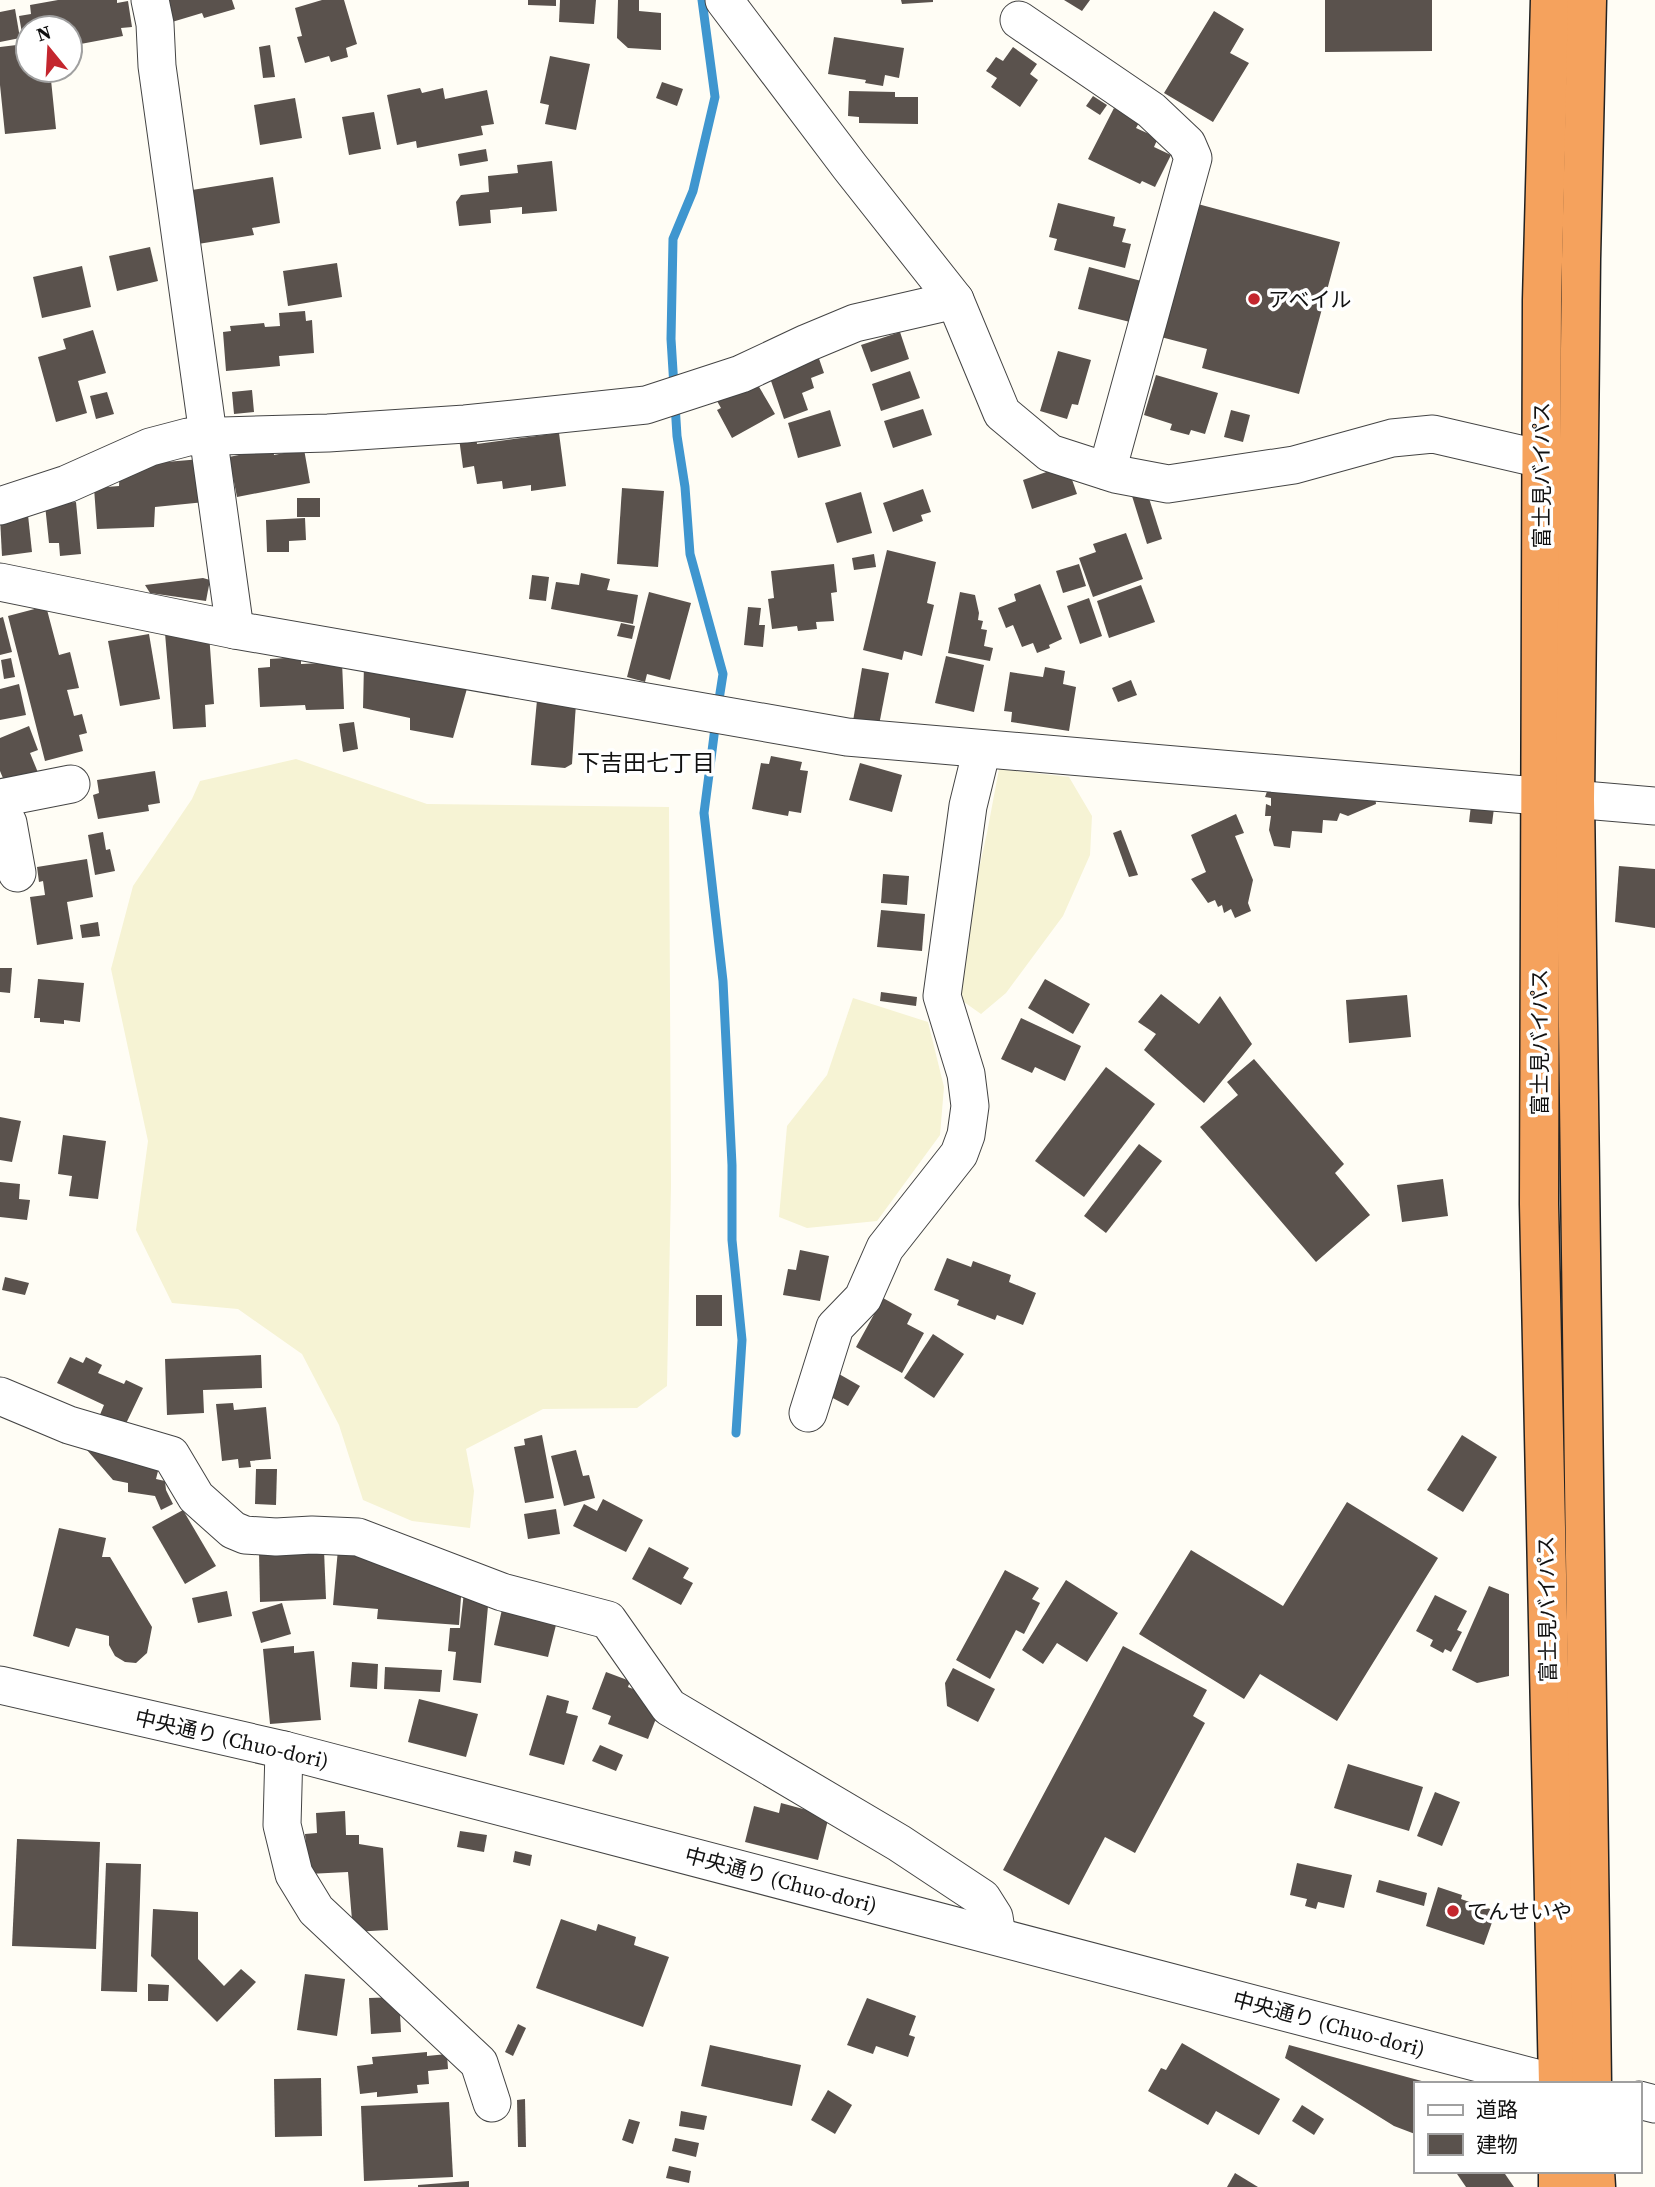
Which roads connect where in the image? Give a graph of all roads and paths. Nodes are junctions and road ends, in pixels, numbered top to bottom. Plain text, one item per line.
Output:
1 (150, 0) edge
2 (723, 0) edge
3 (1550, 0) edge
4 (1587, 0) edge
5 (1019, 20) dead end
6 (955, 300) junction
7 (208, 435) junction
8 (1541, 458) junction
9 (1107, 471) junction
10 (0, 506) edge
11 (0, 582) edge
12 (235, 630) junction
13 (982, 749) junction
14 (71, 784) dead end
15 (1557, 797) junction
16 (0, 798) edge
17 (1655, 806) edge
18 (0, 807) edge
19 (17, 873) dead end
20 (0, 1396) edge
21 (808, 1413) dead end
22 (0, 1685) edge
23 (284, 1750) junction
24 (997, 1936) junction
25 (1550, 2082) edge
26 (1558, 2082) edge
27 (1592, 2082) edge
28 (492, 2103) dead end

1 - 7 street
2 - 6 street
3 - 8 highway, 富士見バイパス
4 - 15 highway, 富士見バイパス
5 - 9 street
6 - 7 street
6 - 9 street
7 - 10 street
7 - 12 street
8 - 9 street
8 - 15 highway, 富士見バイパス
11 - 12 street
12 - 13 street
13 - 15 street
13 - 21 street
14 - 16 street
15 - 17 street
15 - 26 highway, 富士見バイパス
15 - 27 highway, 富士見バイパス
18 - 19 street
20 - 24 street
22 - 23 street, 中央通り (Chuo-dori)
23 - 24 street, 中央通り (Chuo-dori)
23 - 28 street
24 - 25 street, 中央通り (Chuo-dori)

